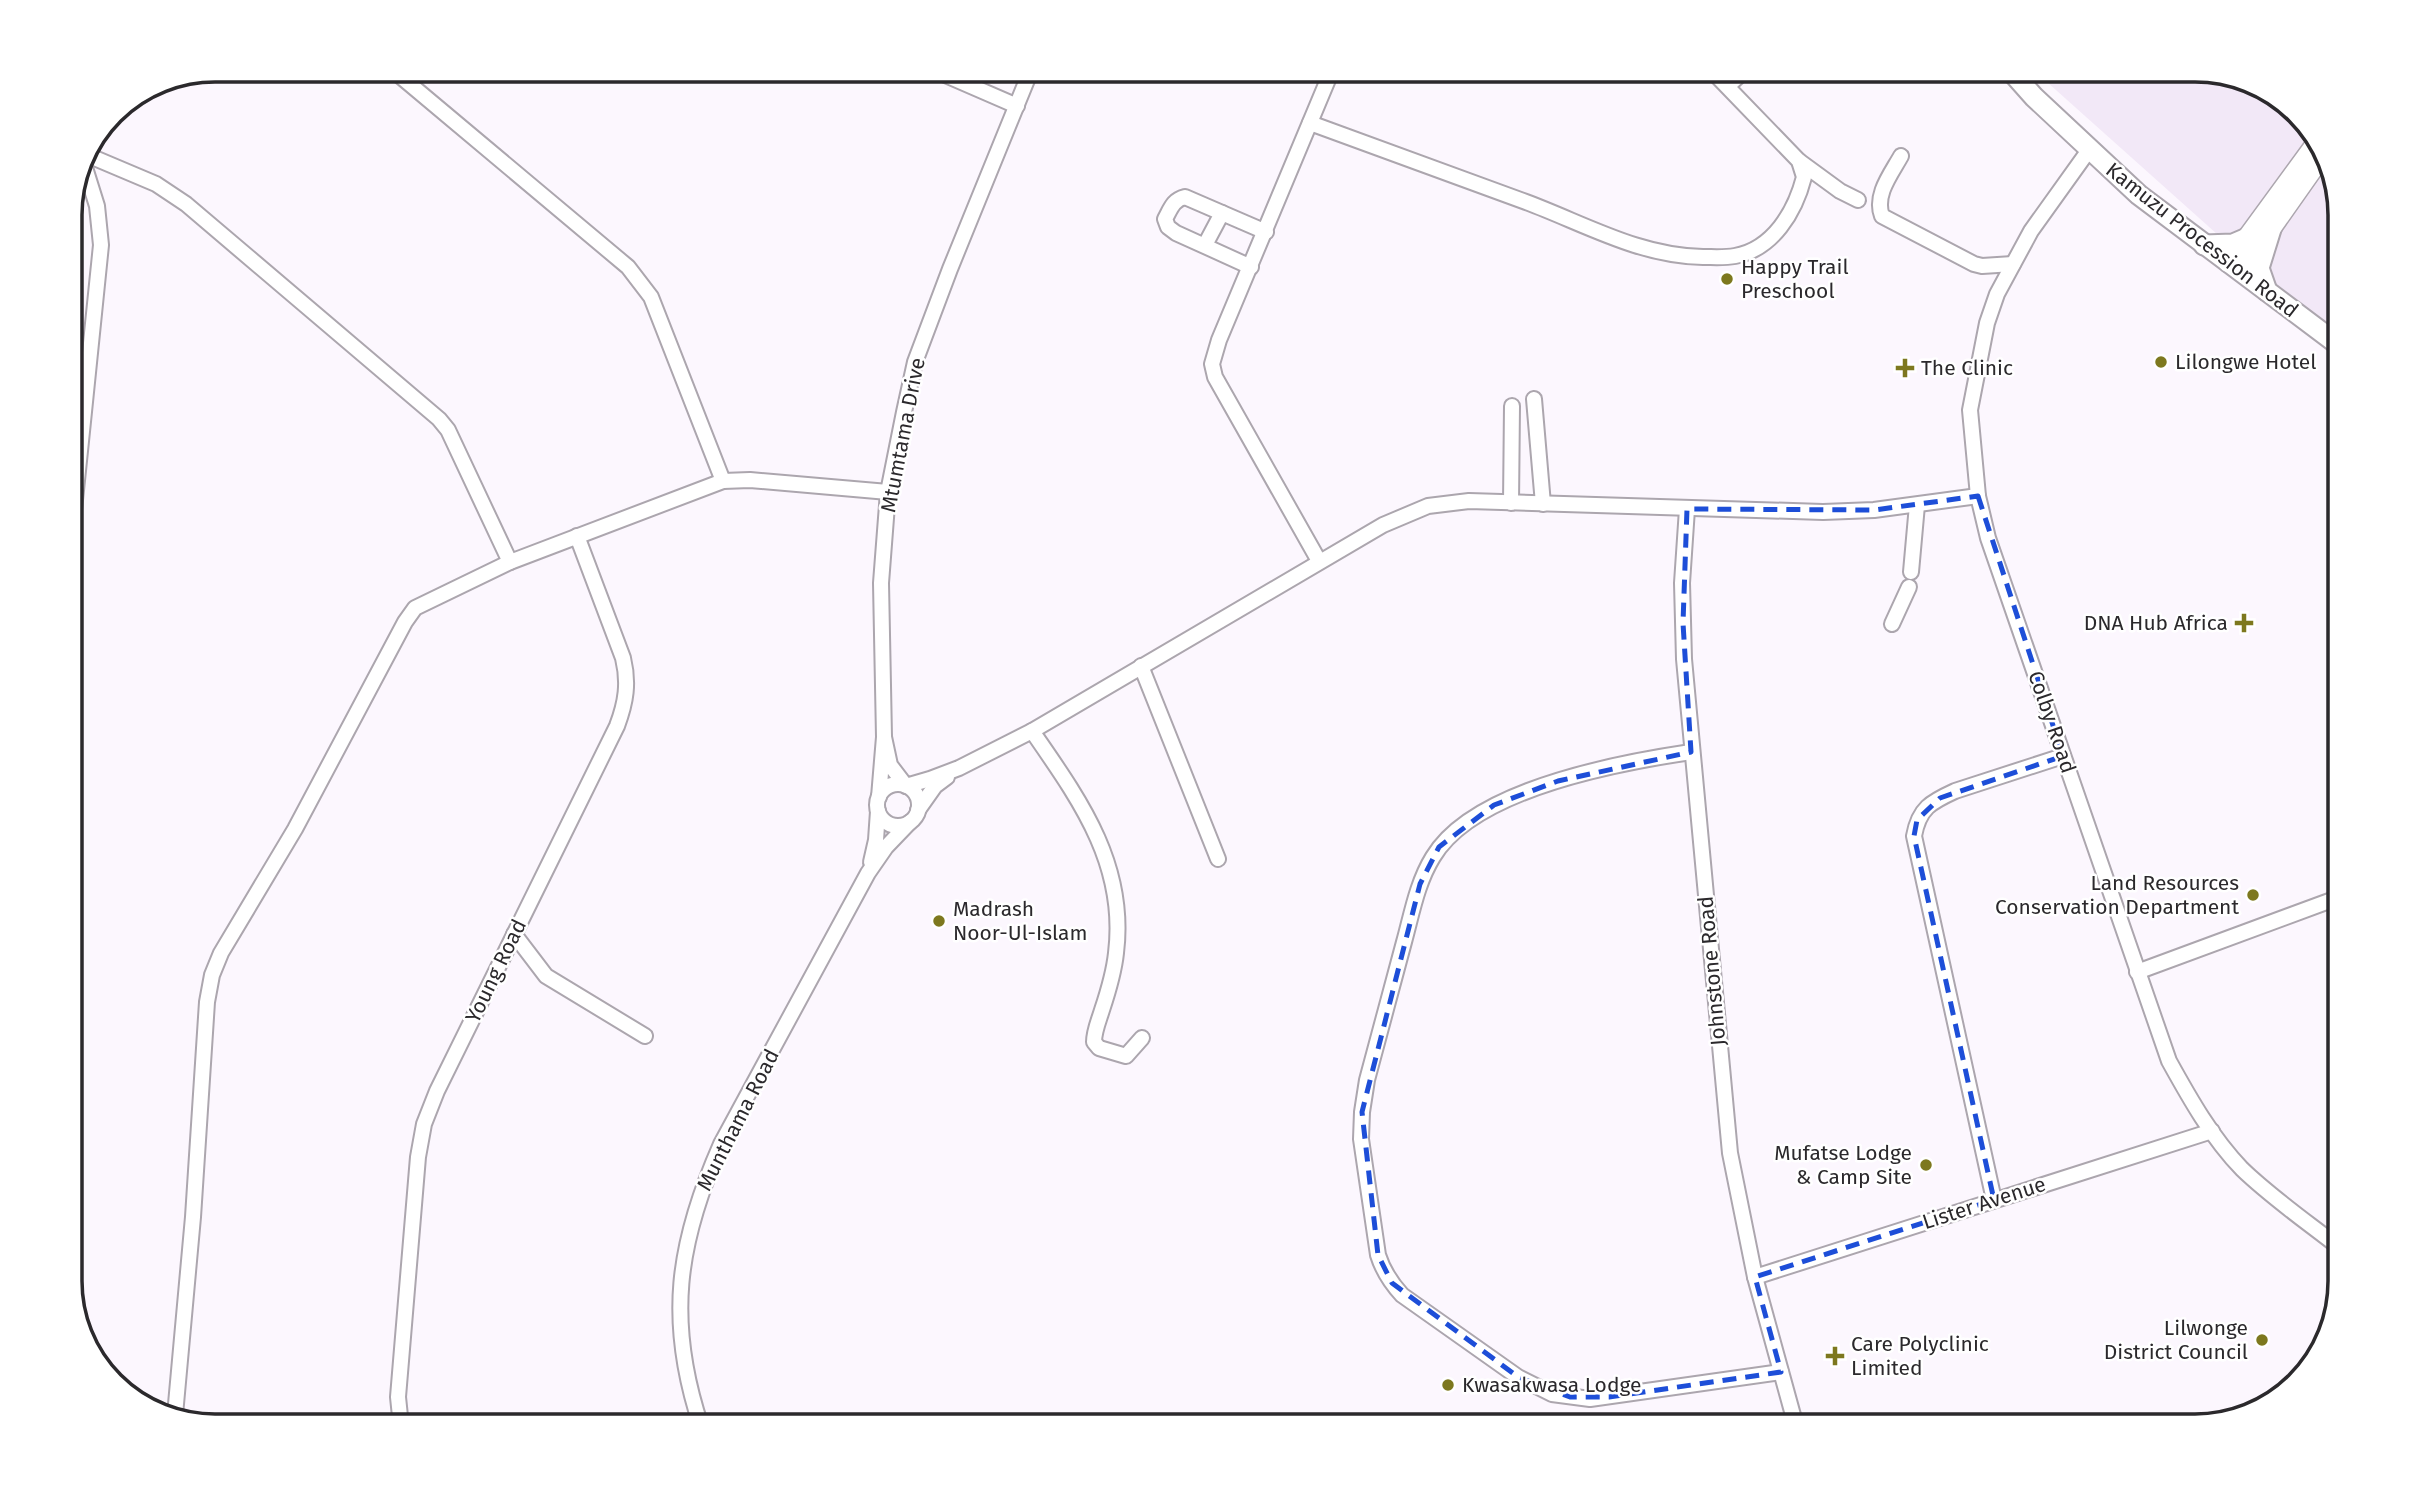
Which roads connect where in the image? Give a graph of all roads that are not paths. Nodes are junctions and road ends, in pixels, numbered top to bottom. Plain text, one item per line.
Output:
1 (407, 82) edge
2 (962, 82) edge
3 (1026, 82) edge
4 (1327, 82) edge
5 (1724, 82) edge
6 (1732, 82) edge
7 (2021, 82) edge
8 (1728, 86) junction
9 (1017, 106) junction
10 (1310, 123) junction
11 (2089, 150) junction
12 (2313, 155) edge
13 (1900, 156) dead end
14 (2314, 156) edge
15 (94, 160) edge
16 (1799, 161) junction
17 (89, 176) edge
18 (1858, 200) dead end
19 (1222, 213) junction
20 (2272, 226) junction
21 (1266, 232) junction
22 (2247, 238) junction
23 (1205, 245) junction
24 (2204, 245) junction
25 (2013, 264) junction
26 (2235, 267) junction
27 (1251, 268) junction
28 (2269, 293) junction
29 (2327, 336) edge
30 (1534, 399) dead end
31 (1512, 407) dead end
32 (83, 422) edge
33 (723, 481) junction
34 (888, 492) junction
35 (1978, 496) junction
36 (1511, 503) junction
37 (1543, 504) junction
38 (1917, 505) junction
39 (1686, 509) junction
40 (577, 536) junction
41 (1319, 561) junction
42 (510, 562) junction
43 (1892, 624) dead end
44 (1141, 666) junction
45 (1032, 731) junction
46 (884, 737) junction
47 (1691, 752) junction
48 (2063, 755) junction
49 (959, 768) junction
50 (906, 786) junction
51 (878, 804) junction
52 (914, 816) junction
53 (1218, 859) dead end
54 (868, 873) junction
55 (2328, 902) edge
56 (514, 934) junction
57 (2137, 972) junction
58 (645, 1036) dead end
59 (1142, 1038) dead end
60 (2212, 1131) junction
61 (1994, 1200) junction
62 (2328, 1239) edge
63 (1755, 1277) junction
64 (1781, 1372) junction
65 (176, 1407) edge
66 (400, 1414) edge
67 (698, 1414) edge
68 (1793, 1414) edge

1 - 33 street
2 - 9 street
3 - 9 street, Mtumtama Drive
4 - 10 street
5 - 8 street
6 - 8 street
7 - 11 highway, Kamuzu Procession Road
8 - 16 street
9 - 34 street, Mtumtama Drive
10 - 16 street
10 - 21 street
11 - 24 highway, Kamuzu Procession Road
11 - 25 street, Colby Road
12 - 22 main road
13 - 25 street
14 - 20 main road
15 - 42 street
16 - 18 street
17 - 32 street
19 - 21 street
19 - 23 street
19 - 23 street
20 - 26 main road
20 - 28 highway
21 - 27 street
22 - 24 highway
22 - 26 main road
23 - 27 street
24 - 26 highway, Kamuzu Procession Road
25 - 35 street, Colby Road
26 - 28 highway, Kamuzu Procession Road
27 - 41 street
28 - 29 highway, Kamuzu Procession Road
30 - 37 street
31 - 36 street
33 - 34 street
33 - 40 street
34 - 46 street, Mtumtama Drive
35 - 38 street
35 - 48 street, Colby Road
36 - 37 street
36 - 41 street
37 - 39 street
38 - 39 street
38 - 43 street
39 - 47 street, Johnstone Road
40 - 42 street
40 - 56 street, Young Road
41 - 44 street
42 - 65 street
44 - 45 street
44 - 53 street
45 - 49 street
45 - 59 street
46 - 50 street
46 - 51 street
47 - 63 street, Johnstone Road
47 - 64 street
48 - 57 street, Colby Road
48 - 61 street
49 - 50 street
49 - 52 street
50 - 51 street
50 - 52 street
51 - 52 street
51 - 54 street
52 - 54 street
54 - 67 street, Munthama Road
55 - 57 street
56 - 58 street
56 - 66 street, Young Road
57 - 60 street, Colby Road
60 - 61 street, Lister Avenue
60 - 62 street, Colby Road
61 - 63 street, Lister Avenue
63 - 64 street, Johnstone Road
64 - 68 street, Johnstone Road

